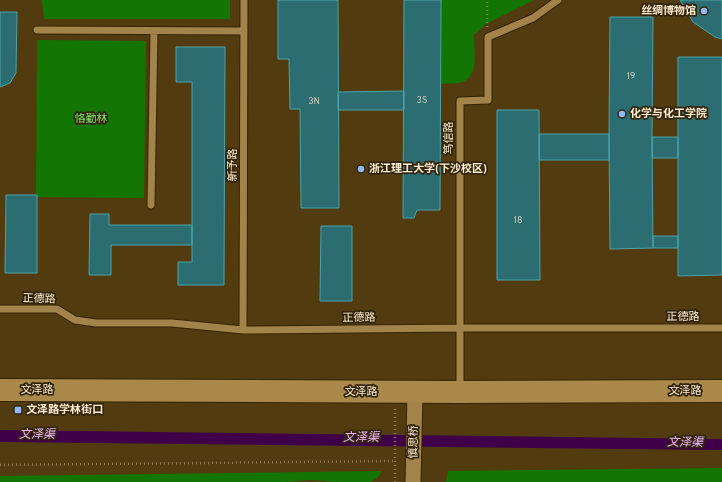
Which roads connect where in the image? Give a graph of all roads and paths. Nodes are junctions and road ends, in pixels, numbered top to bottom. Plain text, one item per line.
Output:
1 (244, 0) edge
2 (487, 0) edge
3 (558, 0) edge
4 (37, 30) dead end
5 (154, 31) junction
6 (244, 32) junction
7 (488, 37) junction
8 (152, 206) dead end
9 (0, 310) edge
10 (460, 328) junction
11 (722, 328) edge
12 (243, 330) junction
13 (0, 390) edge
14 (722, 391) edge
15 (415, 392) junction
16 (460, 392) junction
17 (395, 418) dead end
18 (394, 461) junction
19 (0, 465) edge
20 (395, 482) edge
21 (413, 482) edge

1 - 6 lane, 新予路
2 - 7 path
3 - 7 lane
4 - 5 lane
5 - 6 lane
5 - 8 lane
6 - 12 lane, 新予路
7 - 10 lane, 笃信路
9 - 12 lane, 正德路
10 - 11 lane, 正德路
10 - 12 lane, 正德路
10 - 16 lane, 笃信路
13 - 15 main road, 文泽路
14 - 16 main road, 文泽路
15 - 16 main road, 文泽路
15 - 21 street, 慎思桥
17 - 18 path
18 - 19 path
18 - 20 path

